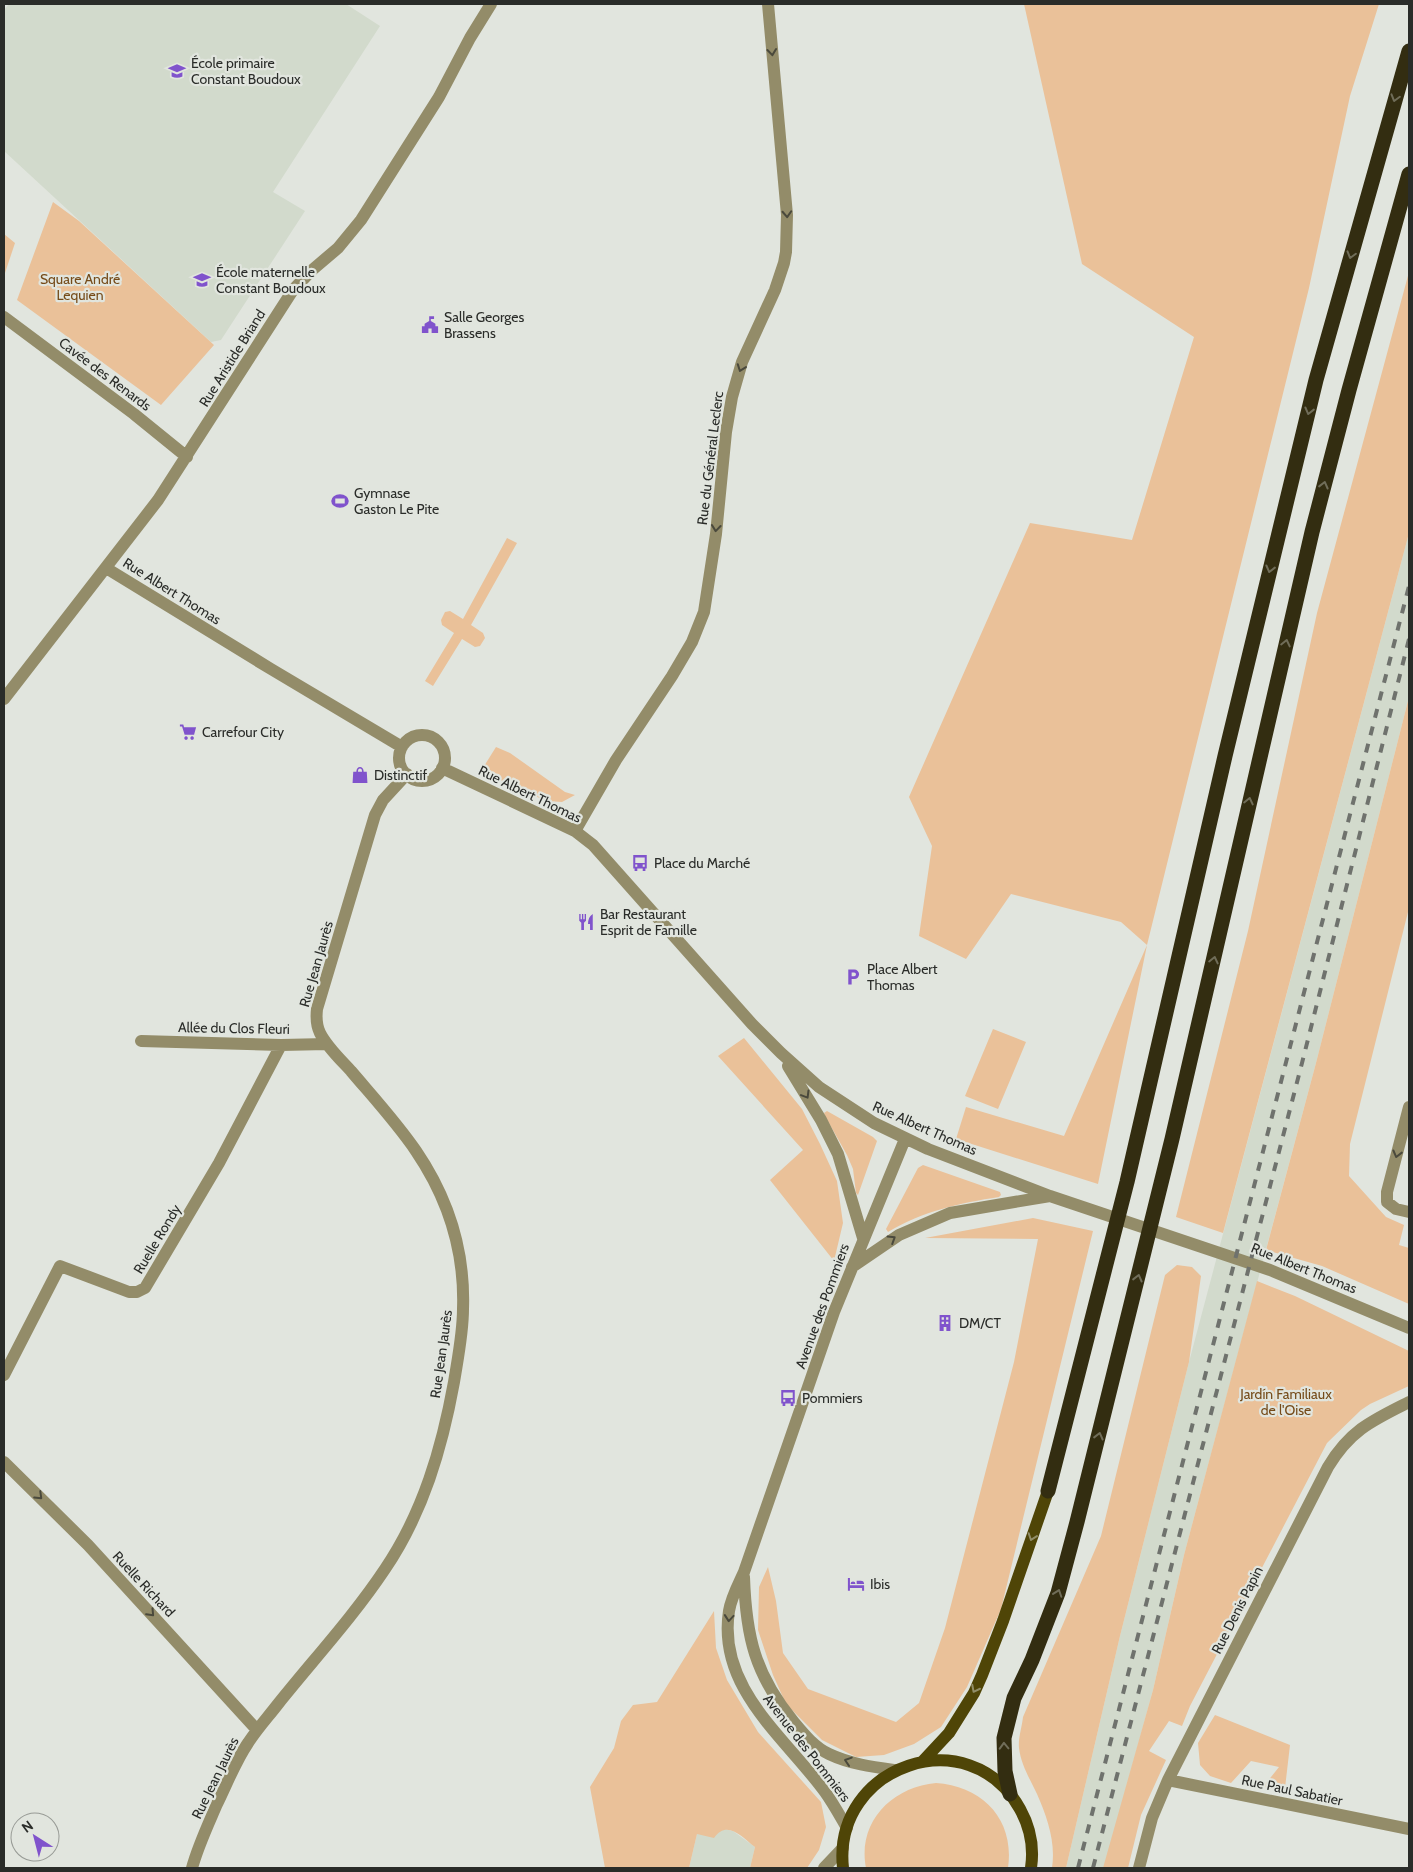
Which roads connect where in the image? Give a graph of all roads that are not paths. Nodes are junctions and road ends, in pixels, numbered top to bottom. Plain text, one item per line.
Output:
1 (491, 4) edge
2 (768, 4) edge
3 (1409, 51) edge
4 (1409, 174) edge
5 (4, 317) edge
6 (186, 457) junction
7 (106, 568) junction
8 (4, 699) edge
9 (402, 747) junction
10 (442, 768) junction
11 (407, 774) junction
12 (575, 831) junction
13 (142, 1041) dead end
14 (327, 1044) junction
15 (282, 1045) junction
16 (780, 1053) junction
17 (1409, 1107) edge
18 (905, 1139) junction
19 (1050, 1196) junction
20 (1409, 1212) edge
21 (863, 1238) junction
22 (852, 1267) junction
23 (1409, 1328) edge
24 (4, 1375) edge
25 (1409, 1402) edge
26 (4, 1462) edge
27 (1048, 1491) joint
28 (744, 1572) junction
29 (257, 1730) junction
30 (922, 1762) junction
31 (895, 1770) junction
32 (1168, 1780) junction
33 (1010, 1794) junction
34 (847, 1828) junction
35 (1409, 1829) edge
36 (843, 1848) junction
37 (192, 1868) edge
38 (824, 1868) edge
39 (843, 1868) edge
40 (1031, 1868) edge
41 (1139, 1868) edge

1 - 6 street, Rue Aristide Briand
2 -> 12 street, Rue du Général Leclerc
3 -> 27 highway
33 -> 4 highway
5 - 6 street, Cavée des Renards
6 - 7 street, Rue Aristide Briand
7 - 8 street, Rue Aristide Briand
7 - 9 street, Rue Albert Thomas
9 - 10 street
9 - 11 street
10 - 11 street
10 - 12 street, Rue Albert Thomas
11 - 14 street, Rue Jean Jaurès
12 - 16 street, Rue Albert Thomas
13 - 15 street, Allée du Clos Fleuri
14 - 15 street, Allée du Clos Fleuri
14 - 29 street, Rue Jean Jaurès
15 - 24 street, Ruelle Rondy
16 - 18 street, Rue Albert Thomas
16 -> 21 street
17 -> 20 street
18 - 19 street, Rue Albert Thomas
18 - 21 street, Avenue des Pommiers
22 -> 19 street
19 - 23 street, Rue Albert Thomas
21 - 22 street, Avenue des Pommiers
22 - 28 street, Avenue des Pommiers
25 - 32 street, Rue Denis Papin
26 -> 29 street, Ruelle Richard
27 -> 30 main road
31 -> 28 street, Avenue des Pommiers
28 -> 34 street, Avenue des Pommiers
29 - 37 street, Rue Jean Jaurès
30 - 31 main road
30 - 33 main road
31 - 34 main road
32 - 35 street, Rue Paul Sabatier
32 - 41 street, Rue Denis Papin
33 - 40 main road
34 - 36 main road
36 - 38 street
36 - 39 main road

